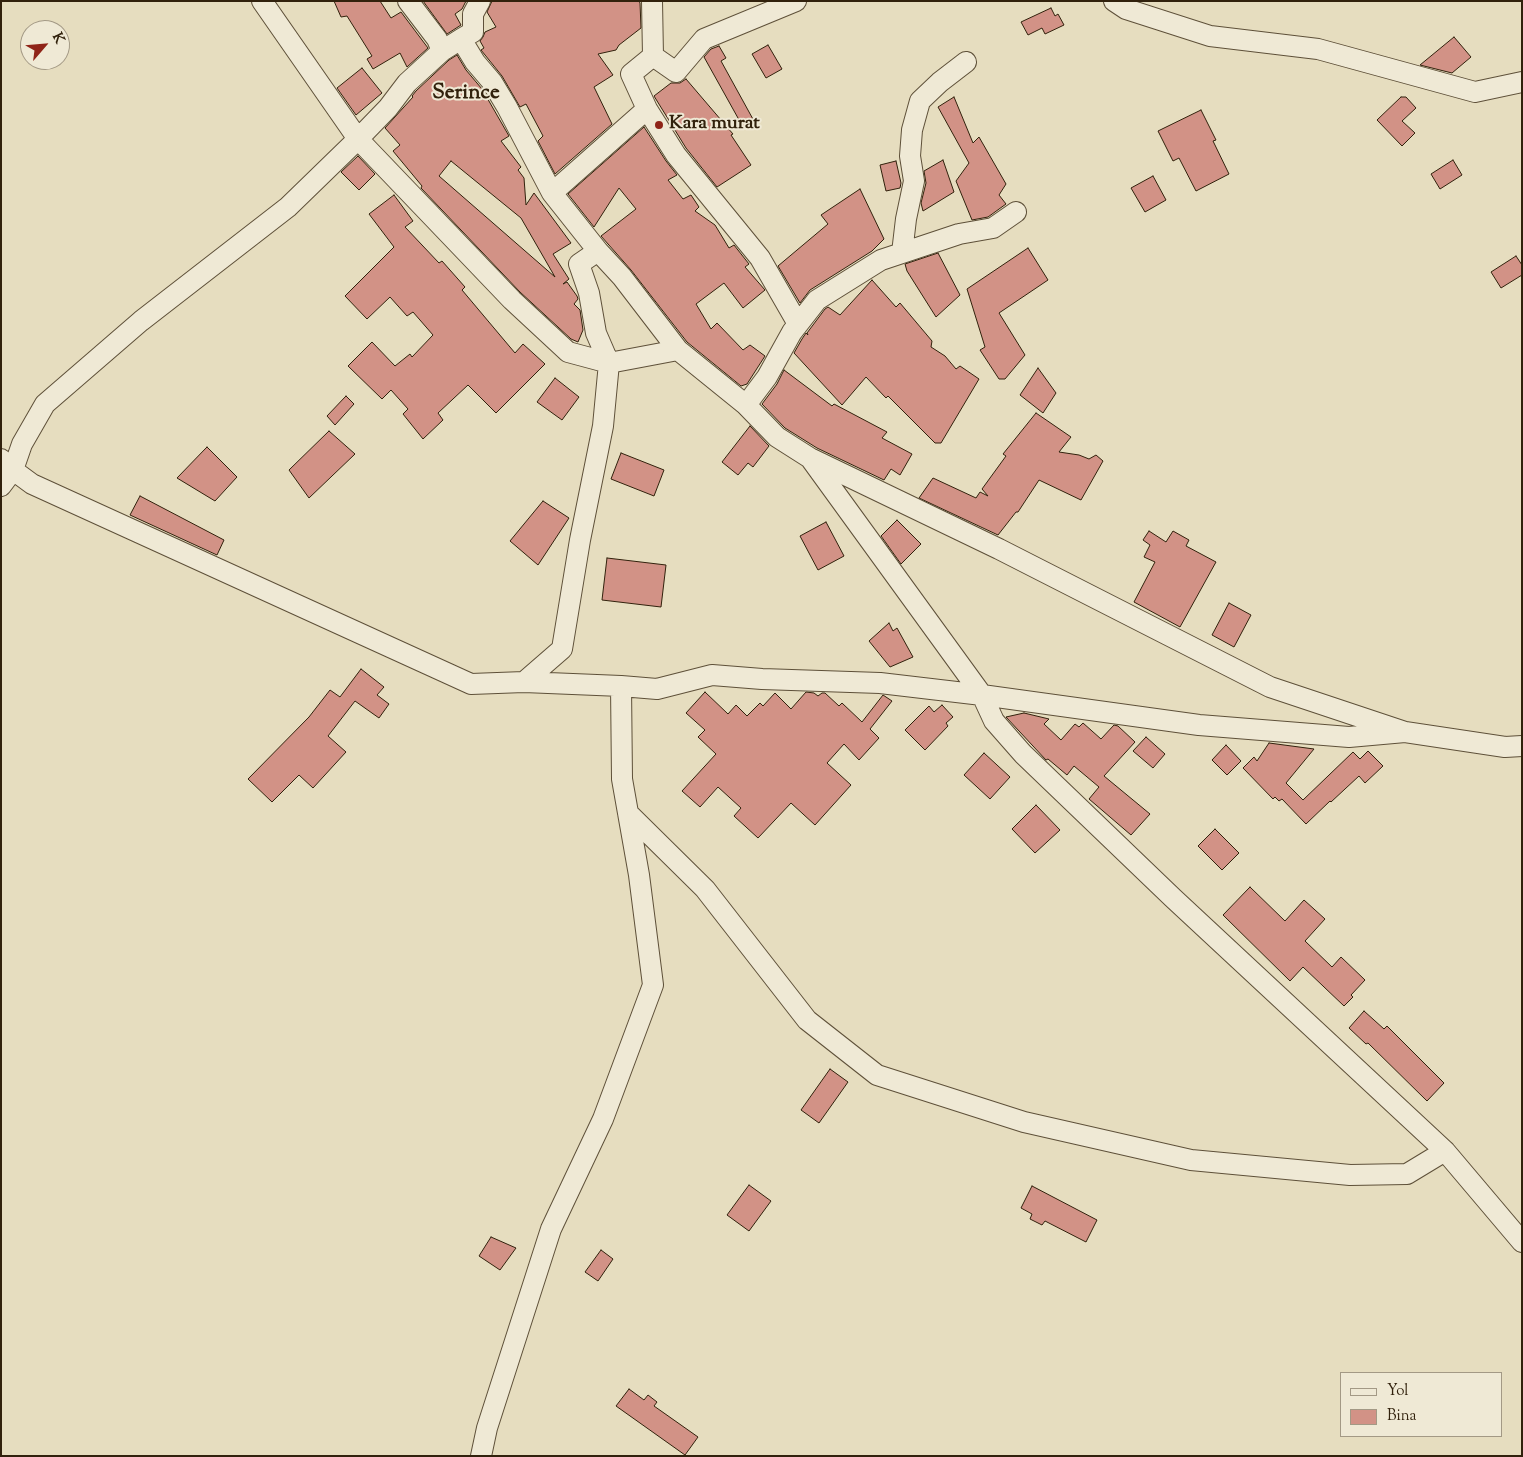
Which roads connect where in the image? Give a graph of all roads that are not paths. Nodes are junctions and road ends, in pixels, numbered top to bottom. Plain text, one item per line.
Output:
1 (262, 1) edge
2 (408, 1) edge
3 (480, 1) edge
4 (652, 1) edge
5 (796, 1) edge
6 (1114, 1) edge
7 (461, 39) junction
8 (442, 51) junction
9 (653, 56) junction
10 (966, 62) dead end
11 (1522, 82) edge
12 (647, 109) junction
13 (358, 139) junction
14 (552, 193) junction
15 (1016, 212) dead end
16 (598, 251) junction
17 (902, 253) junction
18 (798, 324) junction
19 (678, 350) junction
20 (609, 363) junction
21 (746, 405) junction
22 (810, 458) junction
23 (7, 464) edge
24 (1, 486) edge
25 (524, 682) junction
26 (621, 686) junction
27 (982, 694) junction
28 (1406, 732) junction
29 (1522, 746) edge
30 (628, 813) junction
31 (1445, 1150) junction
32 (1522, 1242) edge
33 (481, 1456) edge

1 - 13 street
2 - 8 street
3 - 7 street
4 - 9 street
5 - 9 street
6 - 11 street
7 - 8 street
7 - 14 street
8 - 13 street
9 - 12 street
10 - 17 street
12 - 14 street
12 - 18 street
13 - 20 street
13 - 23 street
14 - 16 street
15 - 17 street
16 - 19 street
16 - 20 street
17 - 18 street
18 - 21 street
19 - 20 street
19 - 21 street
20 - 25 street
21 - 22 street
22 - 27 street
22 - 28 street
23 - 24 street
23 - 25 street
25 - 26 street
26 - 27 street
26 - 30 street
27 - 28 street
27 - 31 street
28 - 29 street
30 - 31 street
30 - 33 street
31 - 32 street

